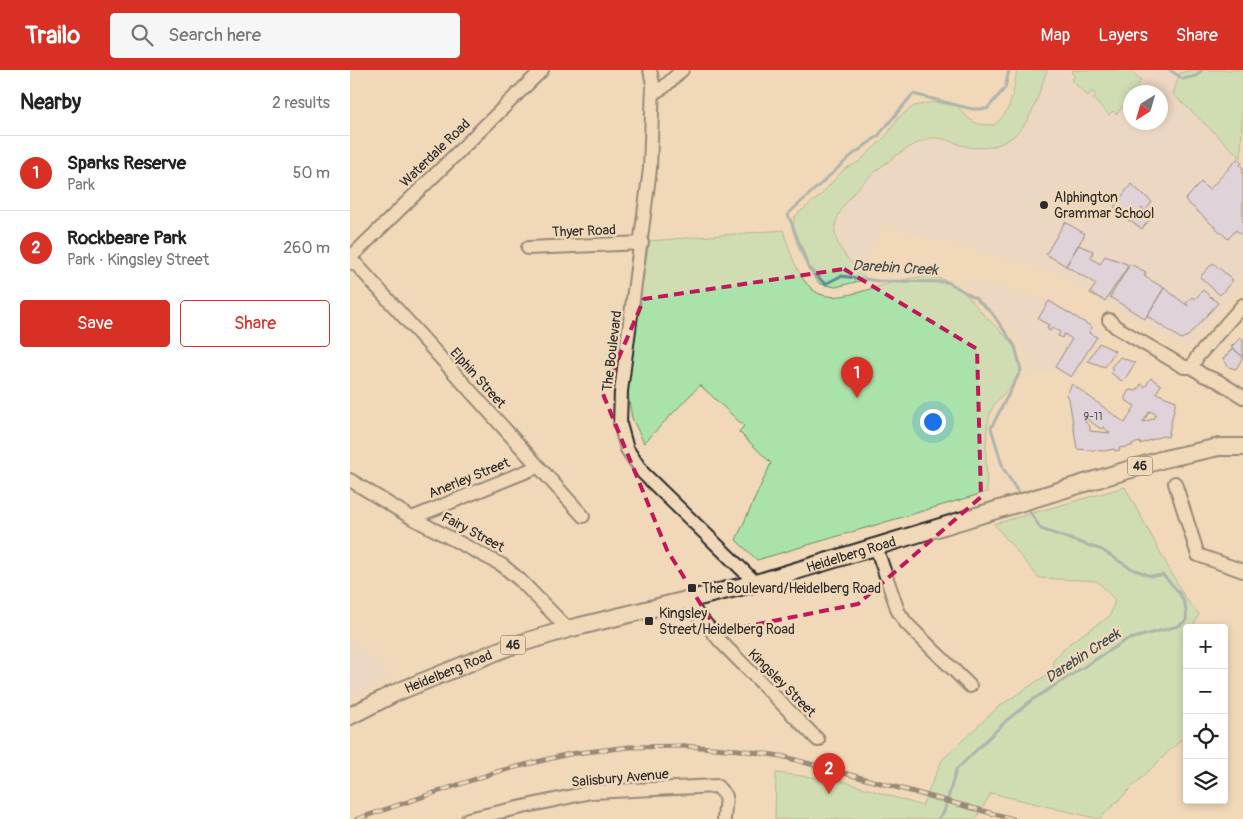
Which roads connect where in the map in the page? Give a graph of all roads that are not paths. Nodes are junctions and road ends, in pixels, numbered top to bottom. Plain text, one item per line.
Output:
1 (542, 70) edge
2 (650, 70) edge
3 (682, 70) edge
4 (653, 93) junction
5 (642, 243) junction
6 (528, 248) dead end
7 (350, 258) edge
8 (350, 262) edge
9 (1243, 305) edge
10 (1109, 320) dead end
11 (1192, 367) junction
12 (1243, 397) edge
13 (1243, 447) edge
14 (537, 467) junction
15 (350, 480) edge
16 (1175, 483) dead end
17 (583, 516) dead end
18 (412, 518) junction
19 (876, 547) junction
20 (1243, 571) edge
21 (756, 583) junction
22 (686, 601) junction
23 (568, 629) junction
24 (970, 686) dead end
25 (350, 716) edge
26 (818, 740) dead end
27 (468, 819) edge
28 (724, 819) edge

1 - 7 street, Waterdale Road
2 - 4 street, The Boulevard
3 - 4 street
4 - 5 street, The Boulevard
5 - 6 street, Thyer Road
5 - 21 street, The Boulevard
8 - 14 street, Elphin Street
9 - 11 street
10 - 11 street
11 - 12 street
13 - 19 main road, Heidelberg Road / 46
14 - 17 street, Elphin Street
14 - 18 street, Anerley Street
15 - 18 street, Fairy Street
16 - 20 street
18 - 23 street, Fairy Street
19 - 21 main road, Heidelberg Road / 46
19 - 24 street
21 - 22 main road, Heidelberg Road / 46
22 - 23 main road, Heidelberg Road / 46
22 - 26 street, Kingsley Street
23 - 25 main road, Heidelberg Road / 46
27 - 28 street, Salisbury Avenue

